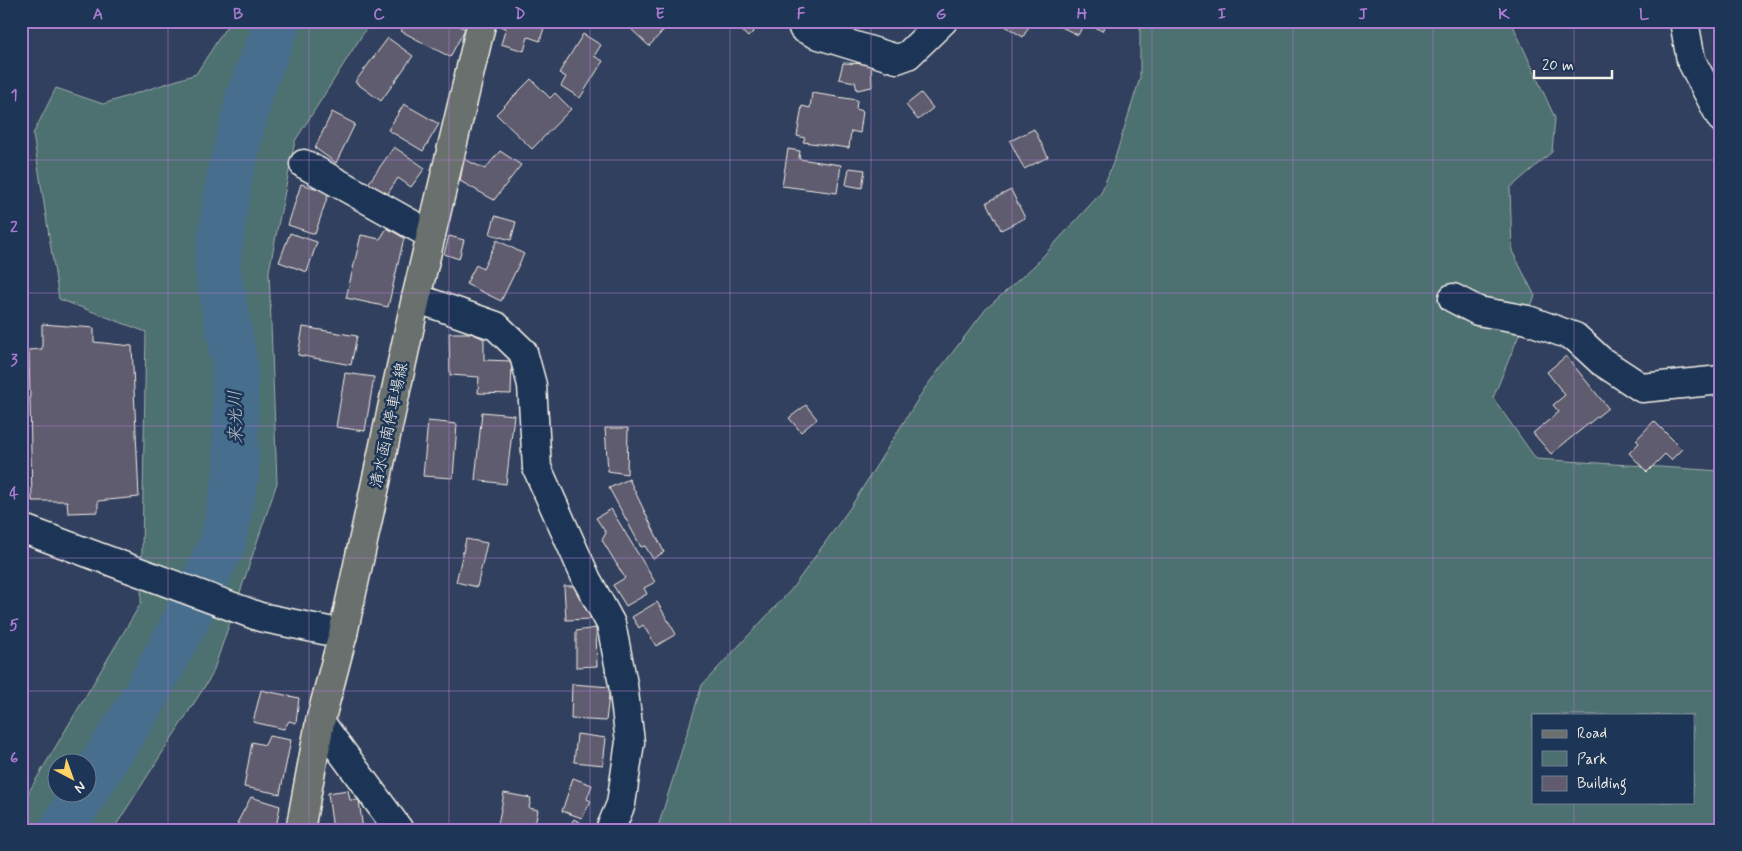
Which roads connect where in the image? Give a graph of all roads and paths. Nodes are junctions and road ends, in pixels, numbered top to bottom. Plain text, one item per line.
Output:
1 (482, 21) edge
2 (801, 21) edge
3 (943, 21) edge
4 (1684, 21) edge
5 (1721, 118) edge
6 (304, 164) dead end
7 (431, 235) junction
8 (416, 298) junction
9 (1453, 298) dead end
10 (1721, 380) edge
11 (21, 528) edge
12 (343, 634) junction
13 (320, 722) junction
14 (300, 830) edge
15 (399, 830) edge
16 (610, 830) edge

1 - 7 main road, 清水函南停車場線
2 - 3 street
4 - 5 street
6 - 7 street
7 - 8 main road, 清水函南停車場線
8 - 12 main road, 清水函南停車場線
8 - 16 street
9 - 10 street
11 - 12 street
12 - 13 main road, 清水函南停車場線
13 - 14 main road, 清水函南停車場線
13 - 15 street

